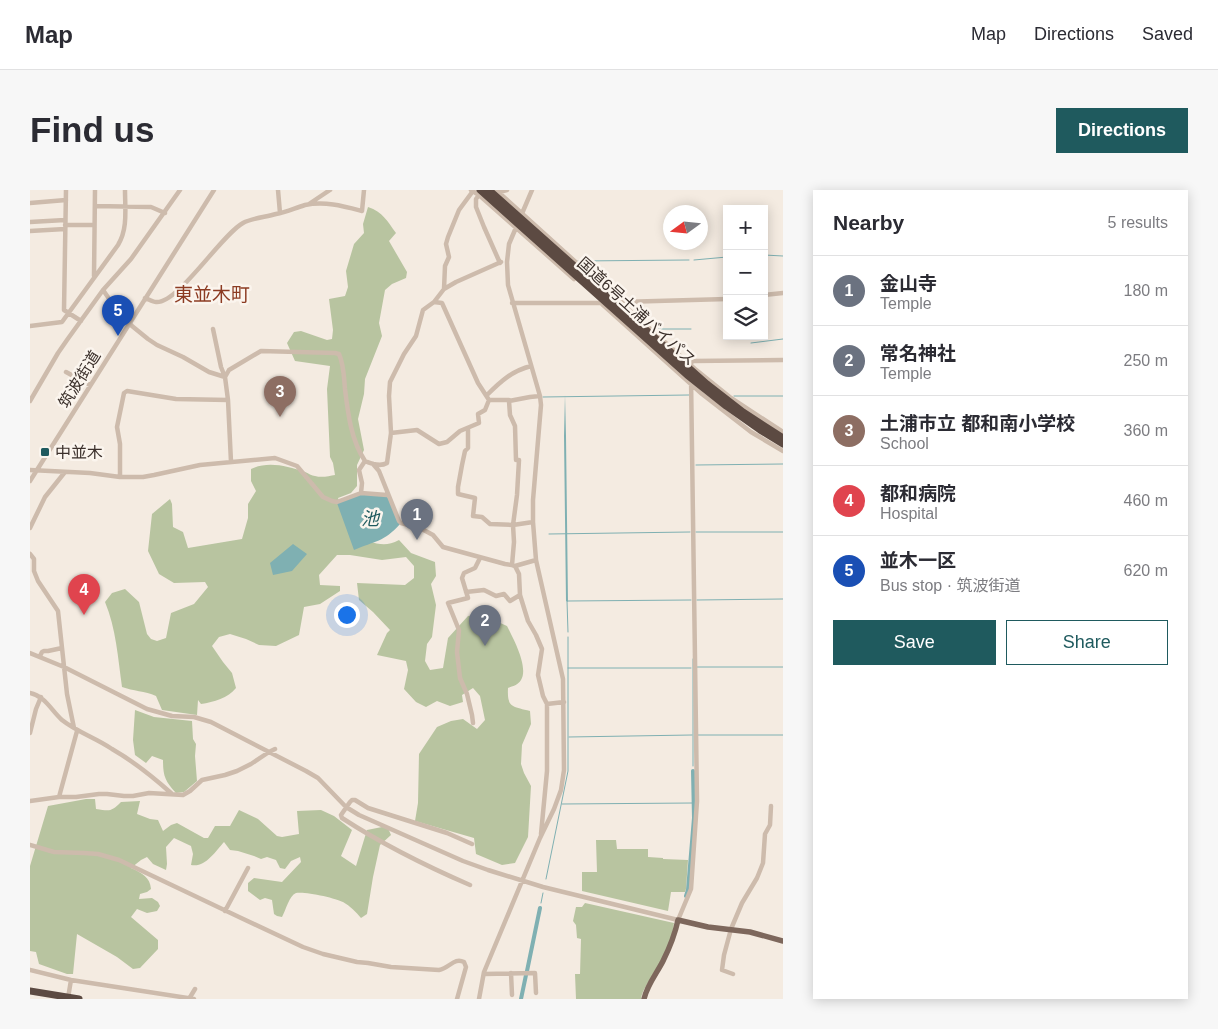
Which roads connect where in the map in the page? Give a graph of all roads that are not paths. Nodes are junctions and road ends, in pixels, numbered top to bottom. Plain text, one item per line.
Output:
1 (66, 190) edge
2 (95, 190) edge
3 (125, 190) edge
4 (180, 190) edge
5 (214, 190) edge
6 (278, 190) edge
7 (330, 190) edge
8 (364, 190) edge
9 (489, 190) edge
10 (508, 190) edge
11 (532, 190) edge
12 (498, 191) edge
13 (476, 192) edge
14 (66, 200) junction
15 (30, 203) edge
16 (308, 204) junction
17 (95, 206) junction
18 (125, 206) junction
19 (165, 213) junction
20 (280, 213) junction
21 (522, 213) junction
22 (30, 222) edge
23 (65, 225) junction
24 (94, 225) junction
25 (516, 227) junction
26 (30, 231) edge
27 (500, 262) junction
28 (507, 262) junction
29 (94, 278) junction
30 (444, 289) junction
31 (103, 290) junction
32 (783, 293) edge
33 (768, 295) edge
34 (145, 298) junction
35 (723, 299) edge
36 (434, 302) junction
37 (621, 302) junction
38 (512, 303) junction
39 (601, 303) junction
40 (70, 313) junction
41 (81, 321) junction
42 (129, 323) junction
43 (30, 326) edge
44 (213, 329) dead end
45 (783, 360) edge
46 (690, 364) junction
47 (531, 366) junction
48 (66, 372) dead end
49 (225, 377) junction
50 (692, 384) junction
51 (90, 385) junction
52 (540, 396) junction
53 (488, 398) junction
54 (228, 400) junction
55 (30, 401) edge
56 (509, 401) junction
57 (468, 428) junction
58 (783, 432) edge
59 (391, 433) junction
60 (783, 438) edge
61 (783, 444) edge
62 (783, 451) edge
63 (364, 461) junction
64 (231, 462) junction
65 (373, 464) junction
66 (30, 470) edge
67 (37, 470) junction
68 (65, 472) junction
69 (120, 477) junction
70 (30, 481) edge
71 (361, 492) junction
72 (387, 495) junction
73 (532, 522) junction
74 (513, 525) junction
75 (30, 528) edge
76 (30, 554) edge
77 (480, 558) junction
78 (536, 560) junction
79 (514, 566) junction
80 (466, 592) junction
81 (520, 595) junction
82 (62, 648) junction
83 (30, 653) edge
84 (40, 656) junction
85 (64, 667) junction
86 (30, 693) edge
87 (41, 697) junction
88 (564, 702) junction
89 (547, 704) junction
90 (473, 723) dead end
91 (75, 730) junction
92 (30, 733) edge
93 (275, 749) dead end
94 (269, 752) junction
95 (172, 794) junction
96 (59, 797) junction
97 (30, 801) edge
98 (771, 806) dead end
99 (346, 807) junction
100 (540, 838) junction
101 (472, 844) dead end
102 (30, 845) edge
103 (248, 868) dead end
104 (522, 881) junction
105 (470, 885) dead end
106 (225, 911) junction
107 (678, 920) junction
108 (731, 929) junction
109 (783, 941) edge
110 (30, 970) edge
111 (511, 973) junction
112 (484, 974) junction
113 (733, 974) dead end
114 (71, 982) junction
115 (195, 988) dead end
116 (30, 991) edge
117 (536, 993) dead end
118 (512, 996) dead end
119 (68, 999) edge
120 (79, 999) edge
121 (189, 999) edge
122 (194, 999) edge
123 (457, 999) edge
124 (479, 999) edge
125 (644, 999) edge

1 - 14 street
2 - 17 street
3 - 18 street
4 - 19 street, 筑波街道
5 - 34 street, 筑波街道
6 - 20 street
7 - 16 street
8 - 16 street
9 - 60 highway, 国道6号土浦バイパス
10 - 12 street
11 - 21 street
12 - 21 street
13 - 25 street
13 - 27 street
13 - 30 street
13 - 61 highway, 国道6号土浦バイパス
14 - 15 street
14 - 23 street
16 - 20 street
17 - 18 street
17 - 24 street
18 - 19 street
18 - 29 street
19 - 31 street, 筑波街道
20 - 34 street
21 - 25 street
21 - 37 street
22 - 23 street
23 - 24 street
23 - 26 street
23 - 40 street
24 - 29 street
25 - 28 street
25 - 39 street
27 - 28 street
27 - 30 street
28 - 38 street
29 - 40 street
30 - 36 street
31 - 41 street, 筑波街道
31 - 42 street
32 - 33 street
34 - 42 street, 筑波街道
35 - 37 street
36 - 53 street
36 - 59 street
37 - 39 street
37 - 46 street
38 - 39 street
38 - 47 street
39 - 50 street
40 - 41 street
40 - 43 street
41 - 55 street, 筑波街道
42 - 49 street
42 - 51 street, 筑波街道
44 - 49 street
45 - 46 street
46 - 50 street
46 - 58 street
47 - 52 street
47 - 53 street
48 - 51 street
49 - 54 street
49 - 63 street
50 - 62 street
50 - 107 street
51 - 67 street, 筑波街道
52 - 56 street
52 - 73 street
53 - 56 street
53 - 57 street
54 - 64 street
54 - 69 street
56 - 74 street
57 - 59 street
57 - 74 street
59 - 65 street
63 - 65 street
63 - 71 street
64 - 69 street
64 - 71 street
65 - 72 street
66 - 67 street
67 - 68 street
67 - 70 street, 筑波街道
68 - 69 street
68 - 75 street
71 - 72 street
72 - 77 street
73 - 74 street
73 - 78 street
74 - 79 street
76 - 82 street
77 - 79 street
77 - 80 street
78 - 79 street
78 - 88 street
79 - 81 street
80 - 81 street
80 - 90 street
81 - 89 street
82 - 84 street
82 - 85 street
83 - 84 street
84 - 85 street
85 - 91 street
85 - 94 street
86 - 87 street
87 - 91 street
87 - 92 street
88 - 89 street
88 - 100 street
89 - 100 street
91 - 95 street
91 - 96 street
93 - 94 street
94 - 95 street
94 - 99 street
95 - 96 street
96 - 97 street
98 - 108 street
99 - 101 street
99 - 104 street
99 - 105 street
100 - 104 street
102 - 106 street
103 - 106 street
104 - 107 street
104 - 112 street
106 - 123 street
107 - 108 main road
107 - 125 main road
108 - 109 main road
108 - 113 street
110 - 114 street
111 - 112 street
111 - 117 street
111 - 118 street
112 - 124 street
114 - 119 street
114 - 121 street
115 - 121 street
116 - 120 highway
121 - 122 street

